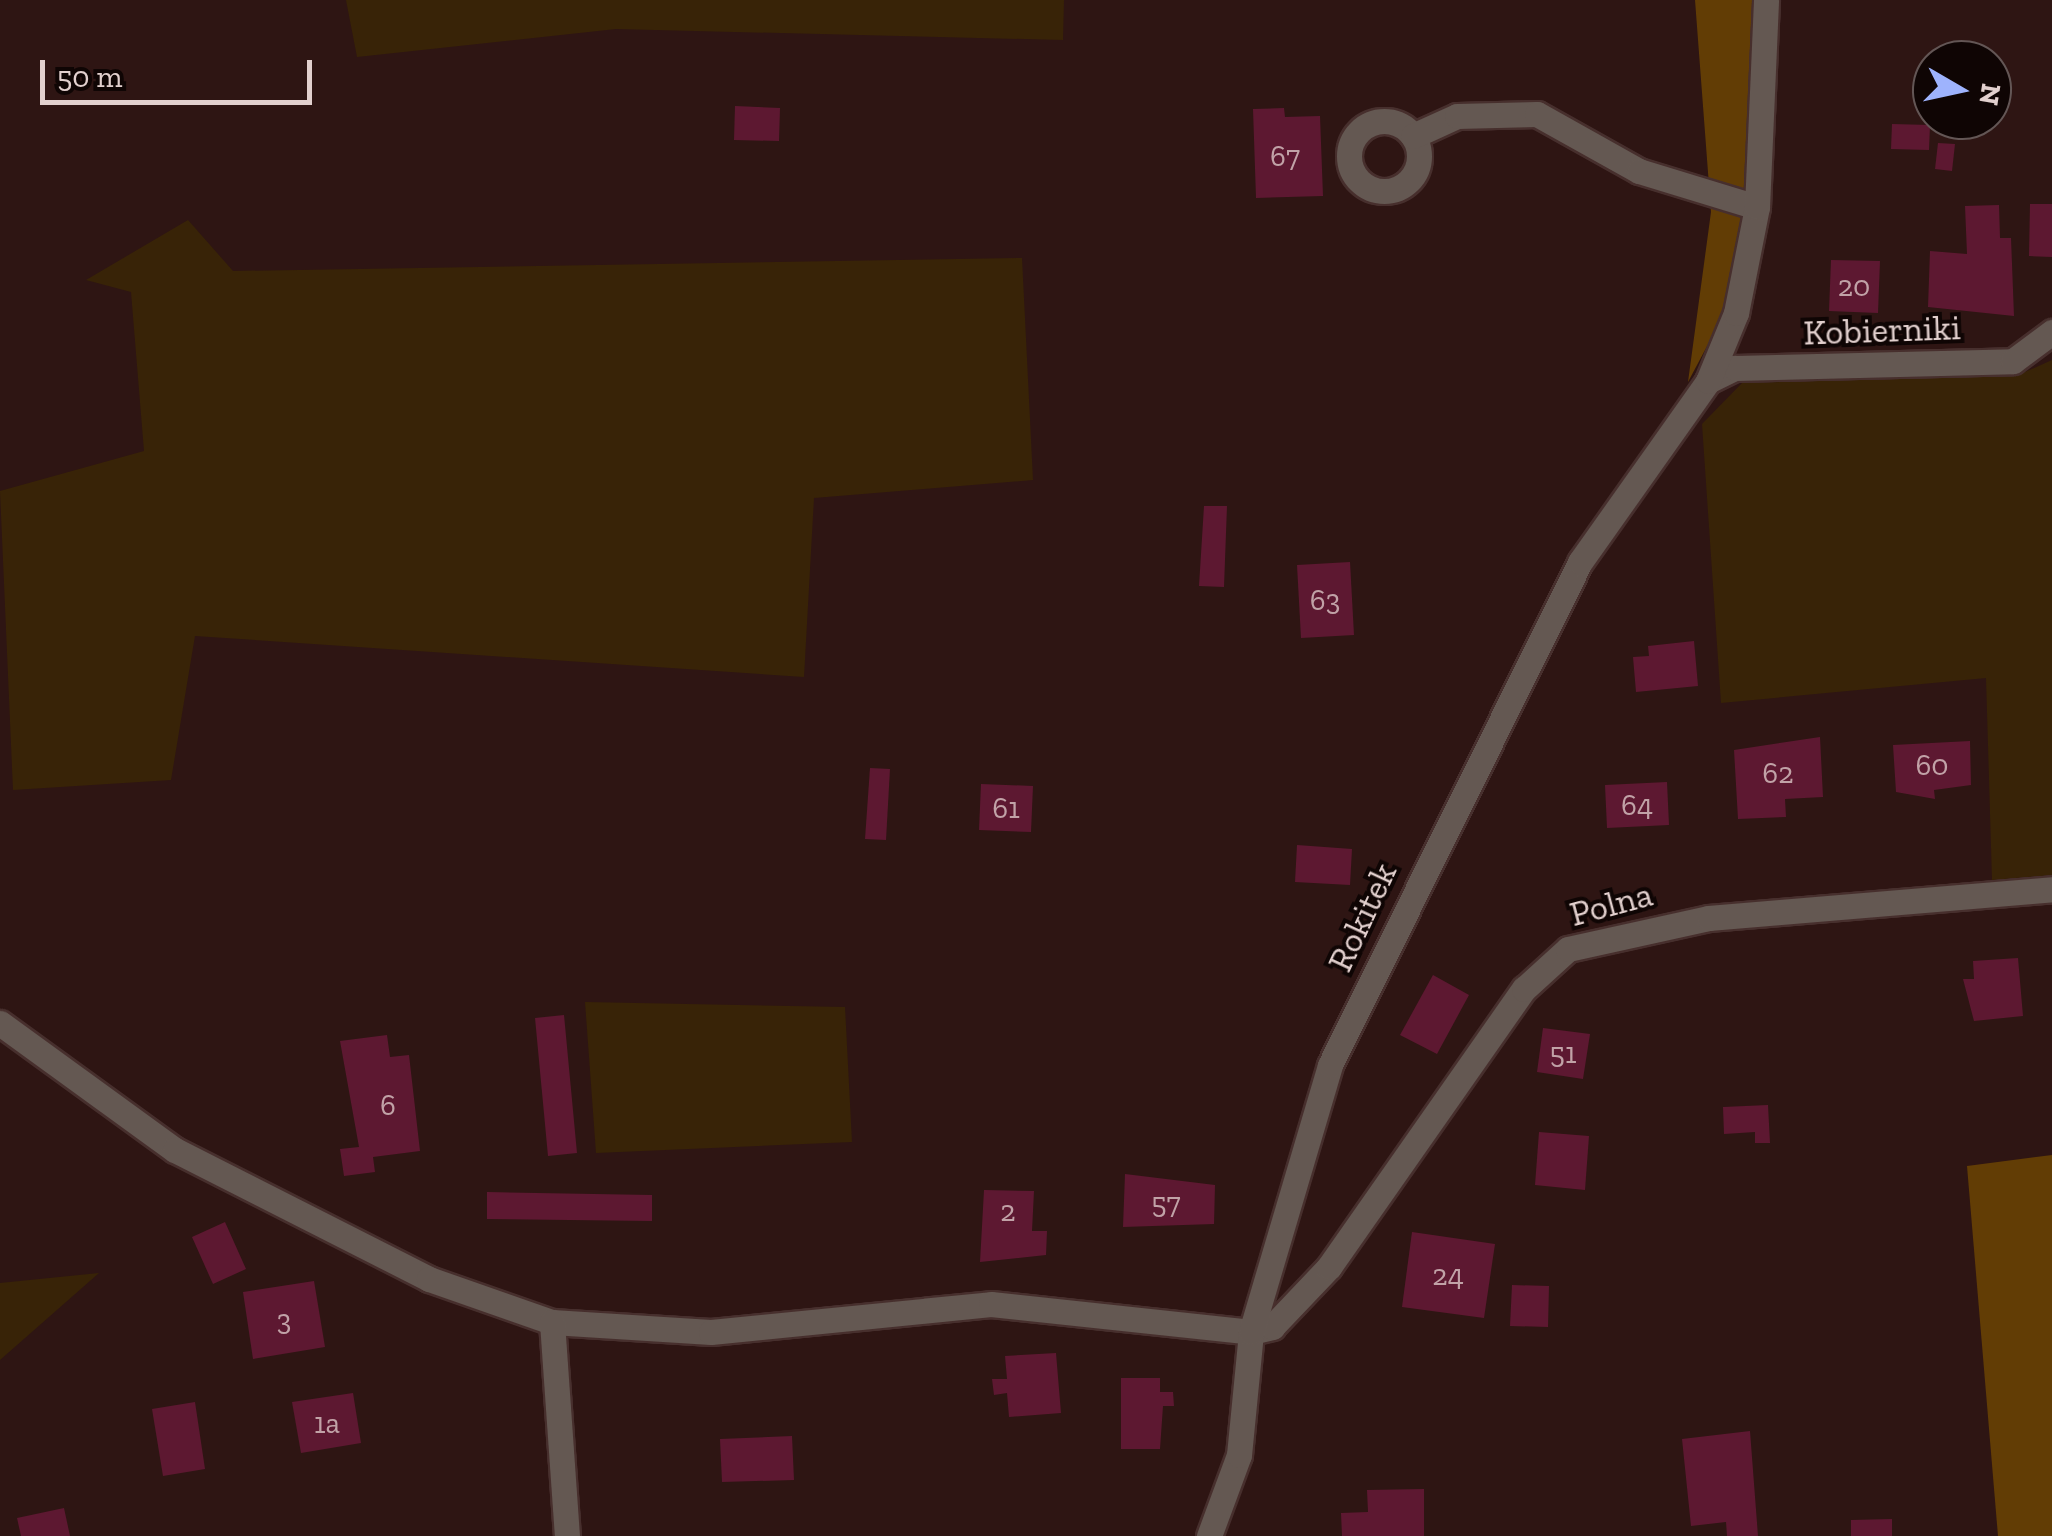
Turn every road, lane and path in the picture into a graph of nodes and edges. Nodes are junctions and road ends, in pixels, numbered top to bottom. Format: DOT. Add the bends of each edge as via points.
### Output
graph roads {
  1 [pos="1766,0"];
  2 [pos="1413,136"];
  3 [pos="1757,207"];
  4 [pos="2052,332"];
  5 [pos="1708,381"];
  6 [pos="2052,890"];
  7 [pos="0,1023"];
  8 [pos="552,1322"];
  9 [pos="1251,1332"];
  10 [pos="567,1536"];
  11 [pos="1208,1536"];
  1 -- 3 [label="street, Rokitek"];
  2 -- 3 [label="street" via="1458,116 1537,114 1639,170"];
  3 -- 5 [label="street, Rokitek" via="1736,314"];
  4 -- 5 [label="street, Kobierniki" via="2013,361 1735,368"];
  5 -- 9 [label="street, Rokitek" via="1580,562 1423,868 1305,1127"];
  6 -- 9 [label="street, Polna" via="1709,918 1568,949 1524,989 1329,1267 1282,1318"];
  7 -- 8 [label="street" via="175,1150 430,1279"];
  8 -- 9 [label="street" via="711,1332 991,1304"];
  8 -- 10 [label="street"];
  9 -- 11 [label="street, Rokitek" via="1239,1454"];
}
